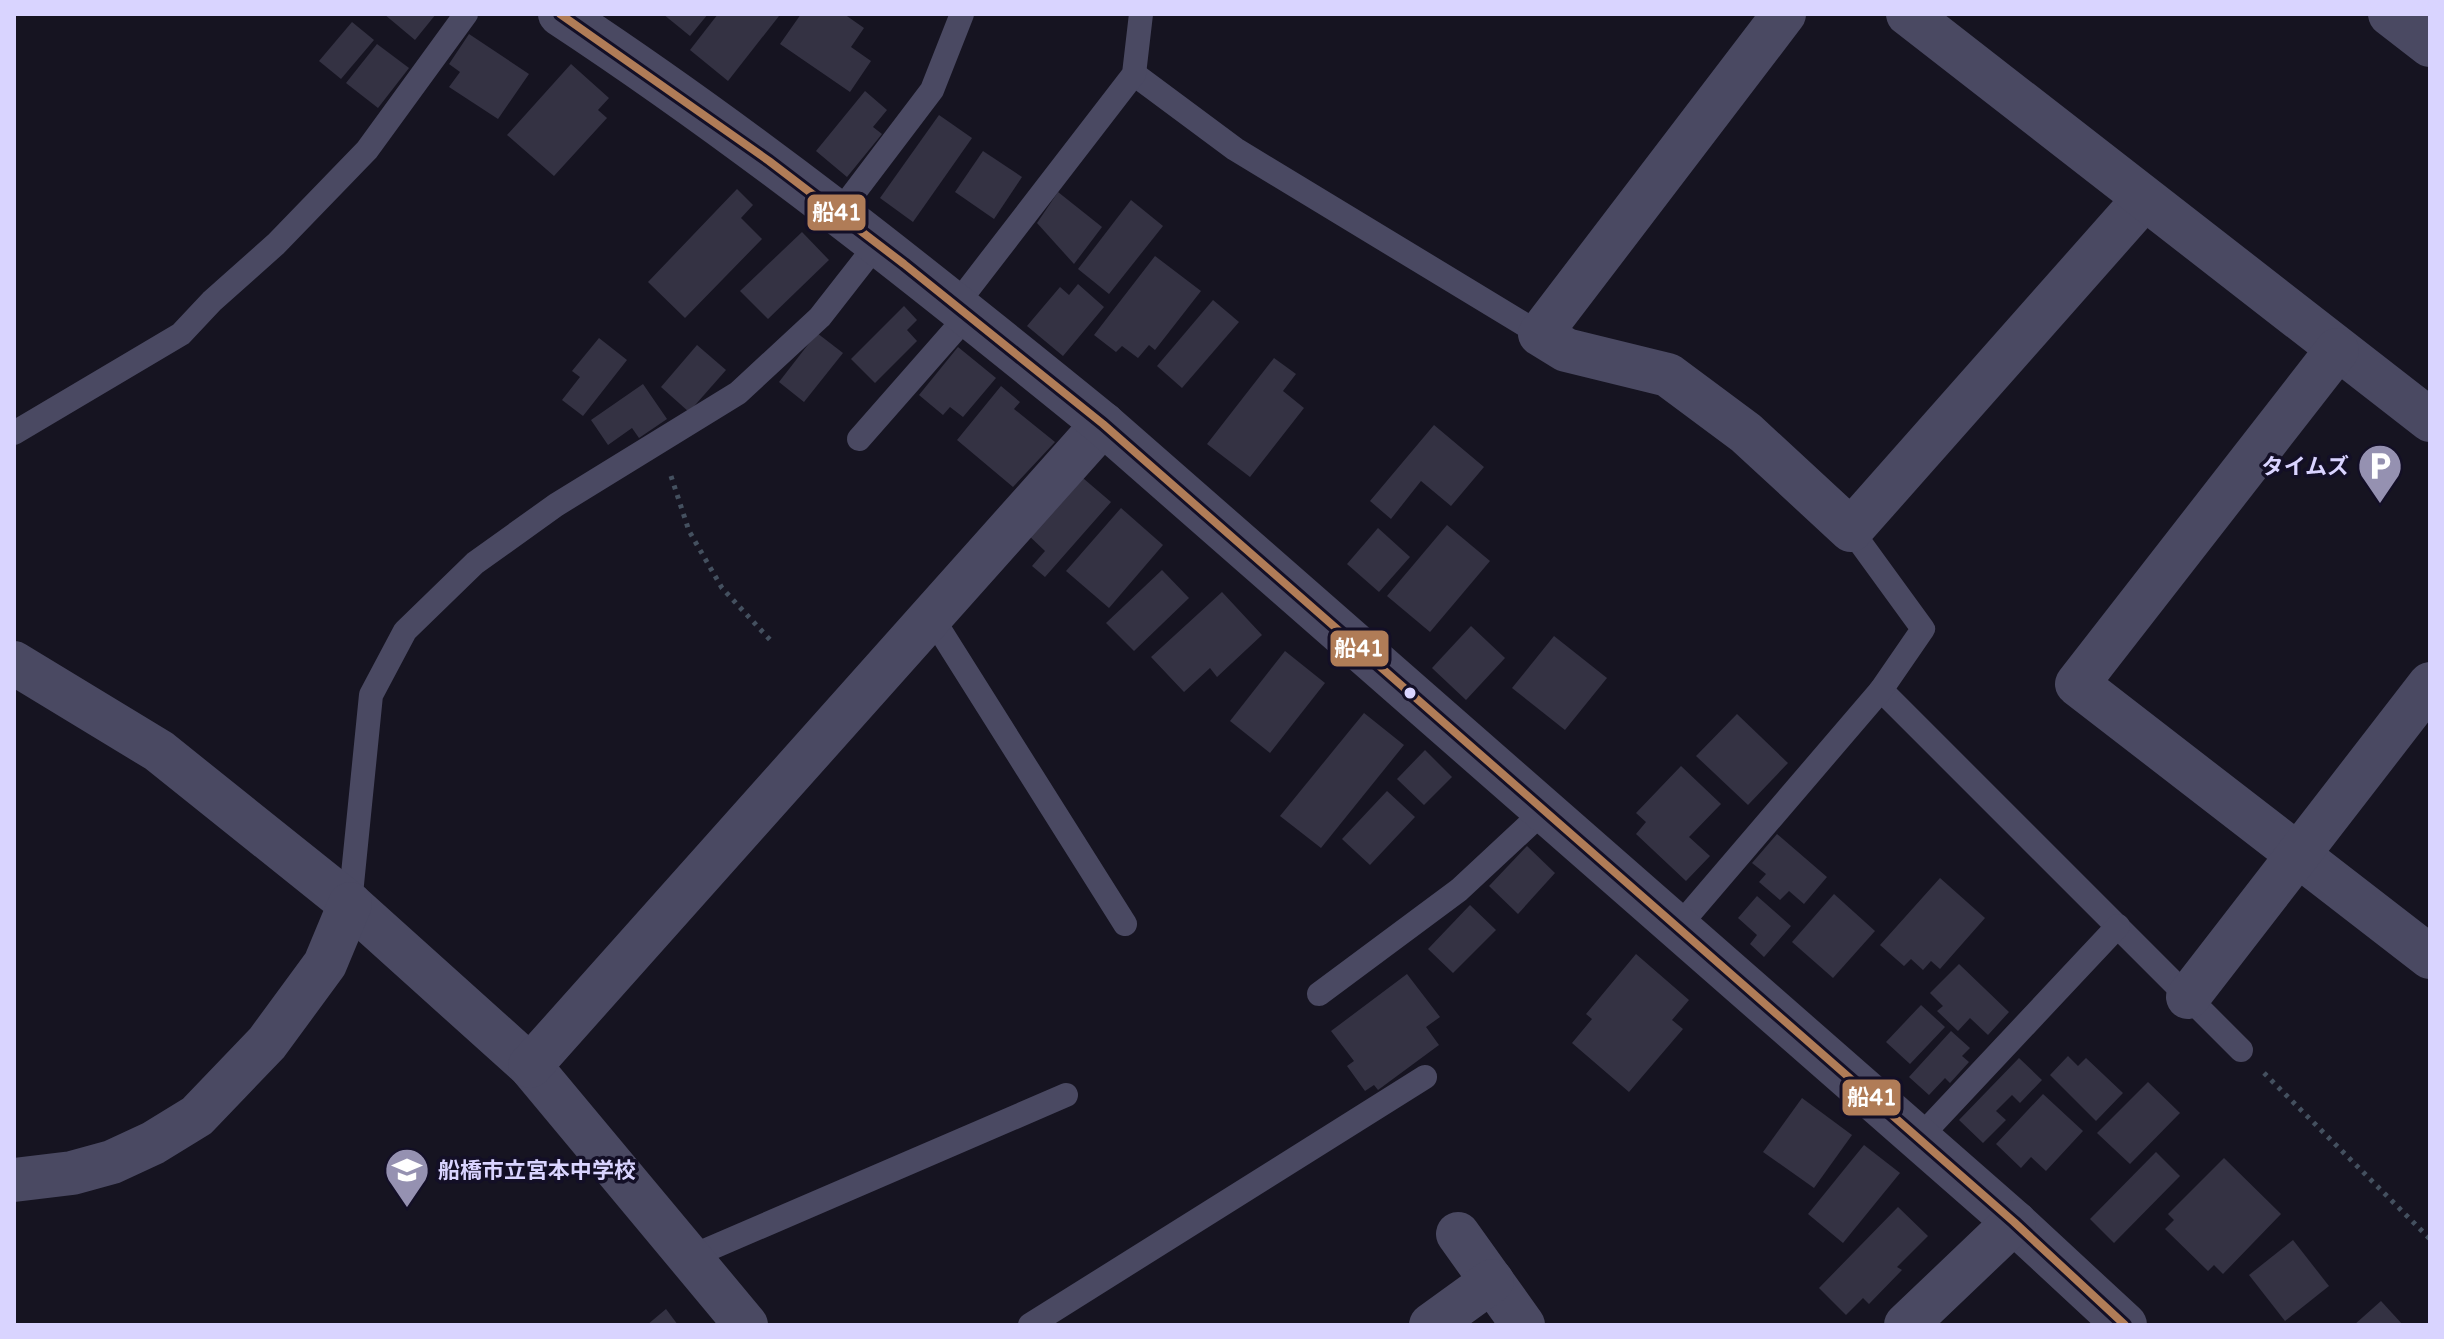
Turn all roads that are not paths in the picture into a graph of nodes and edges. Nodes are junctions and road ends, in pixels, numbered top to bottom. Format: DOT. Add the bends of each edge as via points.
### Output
graph roads {
  1 [pos="466,14"];
  2 [pos="560,14"];
  3 [pos="962,14"];
  4 [pos="1141,14"];
  5 [pos="1784,14"];
  6 [pos="1908,14"];
  7 [pos="2390,14"];
  8 [pos="2430,45"];
  9 [pos="1134,74"];
  10 [pos="2144,199"];
  11 [pos="838,214"];
  12 [pos="877,244"];
  13 [pos="962,310"];
  14 [pos="1540,334"];
  15 [pos="2337,350"];
  16 [pos="2430,420"];
  17 [pos="1103,424"];
  18 [pos="14,433"];
  19 [pos="859,439"];
  20 [pos="1851,530"];
  21 [pos="931,616"];
  22 [pos="14,663"];
  23 [pos="2430,684"];
  24 [pos="1881,690"];
  25 [pos="1546,809"];
  26 [pos="2297,854"];
  27 [pos="350,904"];
  28 [pos="1125,924"];
  29 [pos="2118,926"];
  30 [pos="1678,927"];
  31 [pos="2430,957"];
  32 [pos="1319,994"];
  33 [pos="2188,997"];
  34 [pos="2241,1050"];
  35 [pos="530,1066"];
  36 [pos="1425,1077"];
  37 [pos="1066,1095"];
  38 [pos="1919,1138"];
  39 [pos="14,1180"];
  40 [pos="2014,1222"];
  41 [pos="1458,1234"];
  42 [pos="688,1258"];
  43 [pos="1492,1281"];
  44 [pos="746,1325"];
  45 [pos="1030,1325"];
  46 [pos="1431,1325"];
  47 [pos="1523,1325"];
  48 [pos="1906,1325"];
  49 [pos="2125,1325"];
  1 -- 18 [label="lane" via="367,150 181,334"];
  2 -- 11 [label="street" via="642,68"];
  3 -- 11 [label="lane" via="932,90"];
  4 -- 9 [label="lane"];
  5 -- 14 [label="street"];
  6 -- 10 [label="street"];
  7 -- 8 [label="street"];
  9 -- 13 [label="lane"];
  9 -- 14 [label="lane" via="1235,149"];
  10 -- 15 [label="street"];
  10 -- 20 [label="street"];
  11 -- 12 [label="street"];
  12 -- 13 [label="street"];
  12 -- 27 [label="lane" via="820,317 738,393 556,505 475,563 405,631 371,695"];
  13 -- 17 [label="street"];
  13 -- 19 [label="lane"];
  14 -- 20 [label="street" via="1566,350 1668,375 1746,433"];
  15 -- 16 [label="street"];
  15 -- 26 [label="street" via="2077,684"];
  17 -- 21 [label="street"];
  17 -- 25 [label="street"];
  20 -- 24 [label="lane" via="1923,629"];
  21 -- 28 [label="lane"];
  21 -- 35 [label="street"];
  22 -- 27 [label="street" via="159,751"];
  23 -- 26 [label="street"];
  24 -- 29 [label="lane"];
  24 -- 30 [label="lane"];
  25 -- 30 [label="street"];
  25 -- 32 [label="lane" via="1459,890"];
  26 -- 31 [label="street"];
  26 -- 33 [label="street"];
  27 -- 35 [label="street"];
  27 -- 39 [label="street" via="325,964 267,1043 197,1116 112,1162"];
  29 -- 33 [label="lane"];
  29 -- 38 [label="lane"];
  30 -- 38 [label="street"];
  33 -- 34 [label="lane"];
  35 -- 42 [label="street"];
  36 -- 45 [label="lane"];
  37 -- 42 [label="lane"];
  38 -- 40 [label="street"];
  40 -- 48 [label="street"];
  40 -- 49 [label="street"];
  41 -- 43 [label="street"];
  42 -- 44 [label="street"];
  43 -- 46 [label="street"];
  43 -- 47 [label="street"];
}
